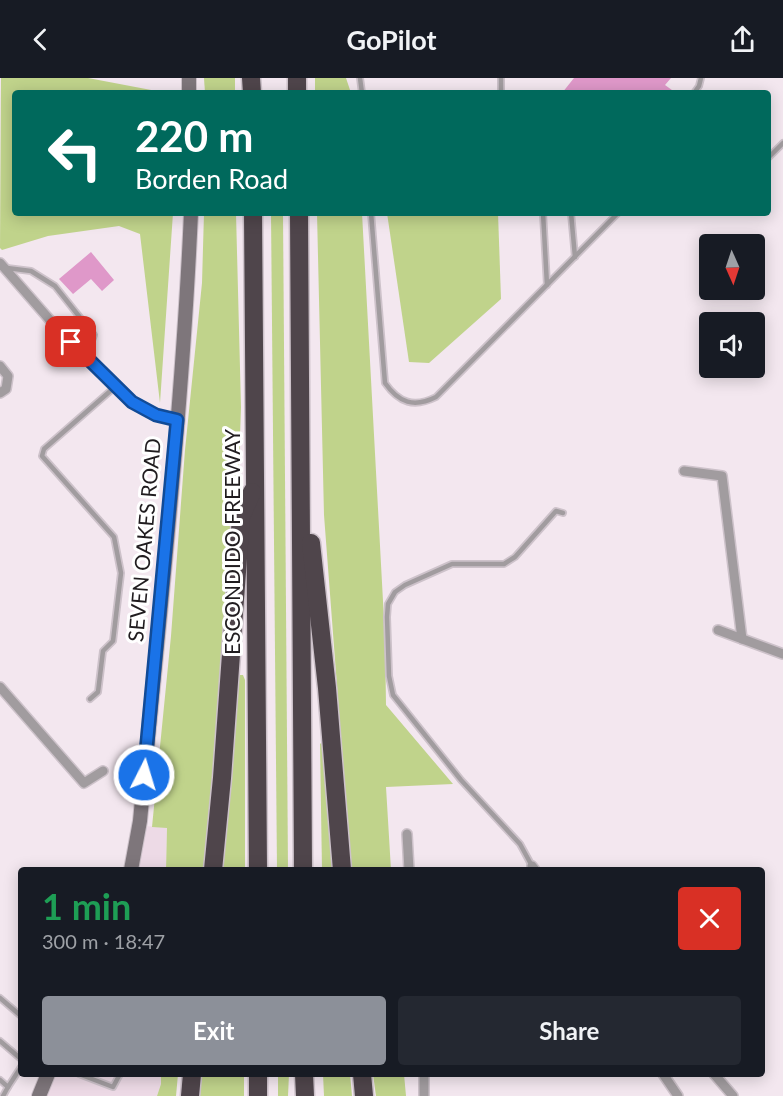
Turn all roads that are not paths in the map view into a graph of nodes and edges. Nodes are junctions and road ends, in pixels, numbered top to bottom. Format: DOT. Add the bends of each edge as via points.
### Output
graph roads {
  1 [pos="783,143"];
  2 [pos="771,155"];
  3 [pos="191,216"];
  4 [pos="253,216"];
  5 [pos="299,216"];
  6 [pos="371,216"];
  7 [pos="543,216"];
  8 [pos="571,216"];
  9 [pos="615,216"];
  10 [pos="575,257"];
  11 [pos="2,265"];
  12 [pos="547,285"];
  13 [pos="86,357"];
  14 [pos="0,366"];
  15 [pos="116,386"];
  16 [pos="3,391"];
  17 [pos="177,420"];
  18 [pos="301,464"];
  19 [pos="684,471"];
  20 [pos="255,484"];
  21 [pos="562,513"];
  22 [pos="718,630"];
  23 [pos="742,639"];
  24 [pos="783,654"];
  25 [pos="0,687"];
  26 [pos="90,699"];
  27 [pos="103,771"];
  28 [pos="407,834"];
  29 [pos="132,867"];
  30 [pos="213,867"];
  31 [pos="258,867"];
  32 [pos="303,867"];
  33 [pos="342,867"];
  34 [pos="409,867"];
  35 [pos="532,867"];
  36 [pos="0,998"];
  37 [pos="18,1013"];
  38 [pos="0,1041"];
  39 [pos="18,1056"];
  40 [pos="18,1072"];
  41 [pos="46,1077"];
  42 [pos="90,1077"];
  43 [pos="118,1077"];
  44 [pos="192,1077"];
  45 [pos="258,1077"];
  46 [pos="304,1077"];
  47 [pos="362,1077"];
  48 [pos="424,1077"];
  49 [pos="665,1077"];
  50 [pos="717,1077"];
  51 [pos="0,1080"];
  52 [pos="8,1087"];
  53 [pos="3,1096"];
  54 [pos="39,1096"];
  55 [pos="190,1096"];
  56 [pos="258,1096"];
  57 [pos="305,1096"];
  58 [pos="364,1096"];
  59 [pos="424,1096"];
  60 [pos="678,1096"];
  61 [pos="733,1096"];
  1 -- 2 [label="lane"];
  3 -- 17 [label="street, SEVEN OAKES ROAD"];
  4 -- 20 [label="highway, ESCONDIDO FREEWAY"];
  5 -- 18 [label="highway"];
  6 -- 12 [label="lane" via="385,382 399,399 427,402 436,397"];
  7 -- 12 [label="lane"];
  8 -- 10 [label="lane"];
  9 -- 10 [label="lane"];
  10 -- 12 [label="lane"];
  11 -- 13 [label="street"];
  11 -- 13 [label="lane" via="31,271 55,286 94,335"];
  13 -- 15 [label="street"];
  14 -- 16 [label="street" via="8,376"];
  15 -- 17 [label="street" via="132,402 156,415"];
  15 -- 26 [label="lane" via="44,449 42,456 114,537 116,546 121,573 113,641 103,651 98,692"];
  17 -- 29 [label="street, SEVEN OAKES ROAD" via="140,821"];
  18 -- 32 [label="highway"];
  18 -- 33 [label="highway" via="327,687"];
  19 -- 23 [label="street" via="722,476"];
  20 -- 30 [label="highway" via="241,517"];
  20 -- 31 [label="highway, ESCONDIDO FREEWAY"];
  21 -- 35 [label="lane" via="556,511 504,564 452,564 405,585 388,604 393,695 461,780 520,844"];
  22 -- 23 [label="street"];
  23 -- 24 [label="street"];
  25 -- 27 [label="street" via="84,783"];
  28 -- 34 [label="street"];
  36 -- 37 [label="lane"];
  38 -- 39 [label="lane"];
  40 -- 52 [label="lane"];
  41 -- 54 [label="street"];
  42 -- 43 [label="lane" via="113,1087"];
  44 -- 55 [label="highway"];
  45 -- 56 [label="highway"];
  46 -- 57 [label="highway"];
  47 -- 58 [label="highway"];
  48 -- 59 [label="street"];
  49 -- 60 [label="street"];
  50 -- 61 [label="street"];
  51 -- 52 [label="lane"];
  52 -- 53 [label="lane"];
}
